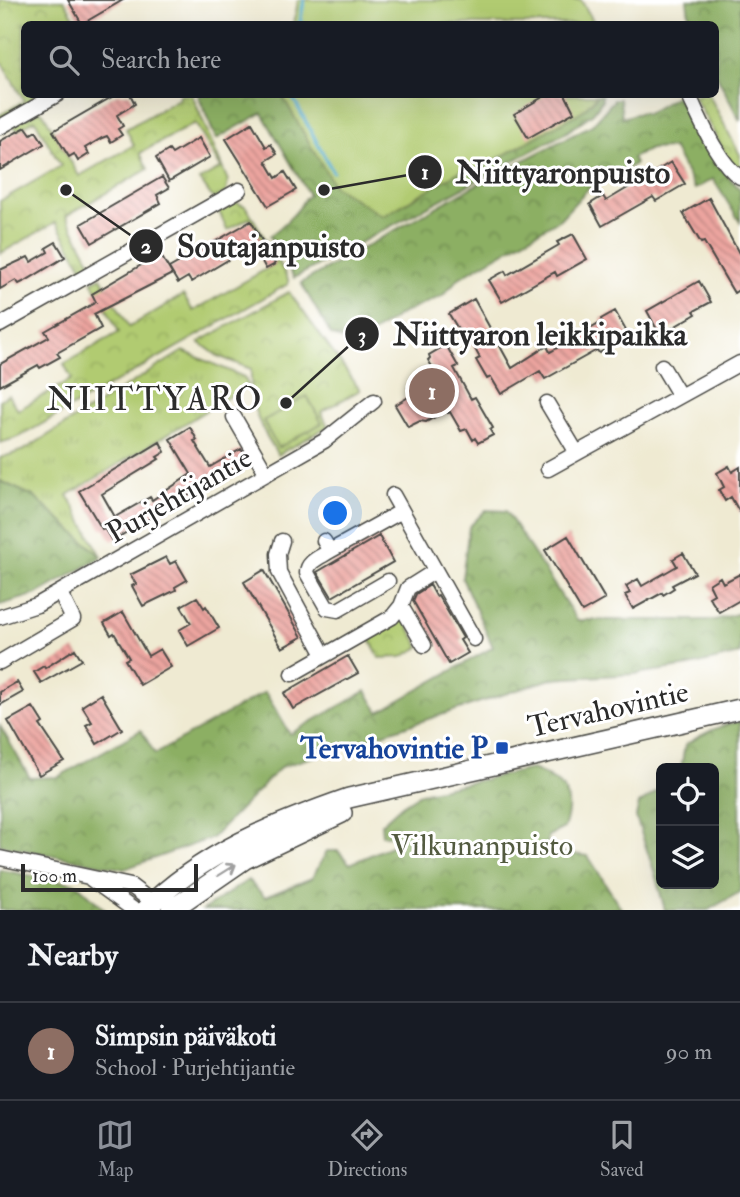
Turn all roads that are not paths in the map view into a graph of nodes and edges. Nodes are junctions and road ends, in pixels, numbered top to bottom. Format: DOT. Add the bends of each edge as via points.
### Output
graph roads {
  1 [pos="51,98"];
  2 [pos="690,98"];
  3 [pos="0,127"];
  4 [pos="740,177"];
  5 [pos="239,190"];
  6 [pos="0,325"];
  7 [pos="740,363"];
  8 [pos="662,366"];
  9 [pos="680,396"];
  10 [pos="374,401"];
  11 [pos="547,403"];
  12 [pos="233,416"];
  13 [pos="577,453"];
  14 [pos="548,469"];
  15 [pos="267,474"];
  16 [pos="393,495"];
  17 [pos="402,511"];
  18 [pos="282,541"];
  19 [pos="435,571"];
  20 [pos="388,581"];
  21 [pos="60,593"];
  22 [pos="401,606"];
  23 [pos="0,617"];
  24 [pos="474,639"];
  25 [pos="424,645"];
  26 [pos="324,655"];
  27 [pos="0,662"];
  28 [pos="292,674"];
  29 [pos="740,709"];
  30 [pos="408,786"];
  31 [pos="0,858"];
  32 [pos="146,908"];
  33 [pos="171,910"];
  1 -- 3 [label="street"];
  2 -- 4 [label="street" via="721,157"];
  5 -- 6 [label="street"];
  7 -- 9 [label="street"];
  8 -- 9 [label="street"];
  9 -- 13 [label="street"];
  10 -- 15 [label="street, Purjehtijantie" via="324,441"];
  11 -- 13 [label="street"];
  12 -- 15 [label="street"];
  13 -- 14 [label="street"];
  15 -- 21 [label="street, Purjehtijantie"];
  16 -- 17 [label="street"];
  17 -- 19 [label="street"];
  17 -- 20 [label="street" via="327,546 307,568 327,608 338,610"];
  18 -- 26 [label="street" via="279,572"];
  19 -- 22 [label="street" via="408,588"];
  19 -- 24 [label="street"];
  21 -- 23 [label="street, Purjehtijantie"];
  21 -- 27 [label="street" via="73,619"];
  22 -- 25 [label="street"];
  22 -- 26 [label="street" via="392,617"];
  26 -- 28 [label="street"];
  29 -- 30 [label="main road, Tervahovintie"];
  30 -- 32 [label="main road, Tervahovintie" via="349,798 237,842 180,878"];
  33 -- 30 [label="main road, Tervahovintie, one-way" via="245,859"];
  31 -- 32 [label="street" via="131,886"];
}
